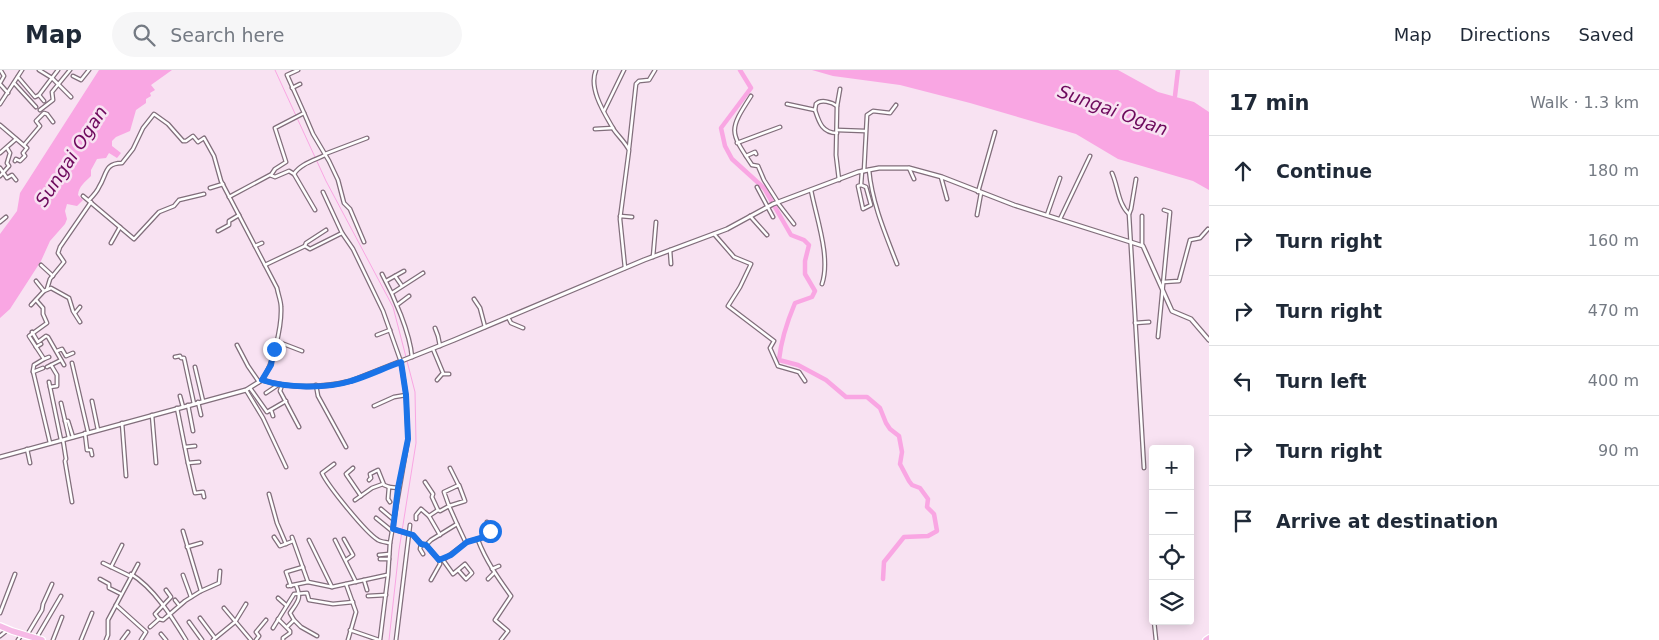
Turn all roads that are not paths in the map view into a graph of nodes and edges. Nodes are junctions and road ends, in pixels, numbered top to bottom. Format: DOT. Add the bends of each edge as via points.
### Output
graph roads {
  1 [pos="1,70"];
  2 [pos="22,70"];
  3 [pos="40,70"];
  4 [pos="58,70"];
  5 [pos="70,70"];
  6 [pos="89,70"];
  7 [pos="298,70"];
  8 [pos="596,70"];
  9 [pos="624,70"];
  10 [pos="655,70"];
  11 [pos="73,76"];
  12 [pos="18,77"];
  13 [pos="52,78"];
  14 [pos="14,83"];
  15 [pos="0,84"];
  16 [pos="58,84"];
  17 [pos="300,84"];
  18 [pos="292,88"];
  19 [pos="840,90"];
  20 [pos="8,93"];
  21 [pos="39,94"];
  22 [pos="751,96"];
  23 [pos="71,97"];
  24 [pos="44,101"];
  25 [pos="0,104"];
  26 [pos="787,104"];
  27 [pos="896,105"];
  28 [pos="837,106"];
  29 [pos="36,107"];
  30 [pos="40,110"];
  31 [pos="815,110"];
  32 [pos="604,111"];
  33 [pos="303,113"];
  34 [pos="53,122"];
  35 [pos="0,125"];
  36 [pos="780,127"];
  37 [pos="613,128"];
  38 [pos="595,129"];
  39 [pos="837,131"];
  40 [pos="866,131"];
  41 [pos="996,132"];
  42 [pos="367,138"];
  43 [pos="16,139"];
  44 [pos="737,144"];
  45 [pos="24,146"];
  46 [pos="7,148"];
  47 [pos="629,150"];
  48 [pos="0,153"];
  49 [pos="756,154"];
  50 [pos="324,155"];
  51 [pos="746,156"];
  52 [pos="1090,156"];
  53 [pos="15,161"];
  54 [pos="0,168"];
  55 [pos="908,168"];
  56 [pos="869,170"];
  57 [pos="863,171"];
  58 [pos="3,172"];
  59 [pos="1112,173"];
  60 [pos="294,174"];
  61 [pos="271,175"];
  62 [pos="0,176"];
  63 [pos="941,177"];
  64 [pos="1060,178"];
  65 [pos="914,179"];
  66 [pos="1136,179"];
  67 [pos="16,180"];
  68 [pos="839,180"];
  69 [pos="223,184"];
  70 [pos="861,186"];
  71 [pos="757,187"];
  72 [pos="210,188"];
  73 [pos="811,190"];
  74 [pos="322,192"];
  75 [pos="979,192"];
  76 [pos="204,194"];
  77 [pos="83,196"];
  78 [pos="229,197"];
  79 [pos="947,199"];
  80 [pos="90,201"];
  81 [pos="774,203"];
  82 [pos="766,207"];
  83 [pos="314,210"];
  84 [pos="1164,210"];
  85 [pos="1128,214"];
  86 [pos="976,215"];
  87 [pos="1047,215"];
  88 [pos="239,216"];
  89 [pos="620,216"];
  90 [pos="632,216"];
  91 [pos="750,216"];
  92 [pos="1142,216"];
  93 [pos="6,217"];
  94 [pos="773,217"];
  95 [pos="1060,219"];
  96 [pos="0,222"];
  97 [pos="656,222"];
  98 [pos="794,224"];
  99 [pos="120,227"];
  100 [pos="1208,229"];
  101 [pos="326,230"];
  102 [pos="218,231"];
  103 [pos="342,233"];
  104 [pos="714,234"];
  105 [pos="767,235"];
  106 [pos="1129,241"];
  107 [pos="364,242"];
  108 [pos="111,243"];
  109 [pos="262,243"];
  110 [pos="1141,245"];
  111 [pos="255,246"];
  112 [pos="305,246"];
  113 [pos="670,250"];
  114 [pos="653,257"];
  115 [pos="670,264"];
  116 [pos="897,264"];
  117 [pos="41,265"];
  118 [pos="265,265"];
  119 [pos="626,268"];
  120 [pos="404,270"];
  121 [pos="423,273"];
  122 [pos="382,274"];
  123 [pos="52,276"];
  124 [pos="395,276"];
  125 [pos="36,281"];
  126 [pos="386,281"];
  127 [pos="1163,282"];
  128 [pos="822,284"];
  129 [pos="402,287"];
  130 [pos="1163,289"];
  131 [pos="46,290"];
  132 [pos="404,291"];
  133 [pos="392,294"];
  134 [pos="409,296"];
  135 [pos="474,299"];
  136 [pos="36,300"];
  137 [pos="31,305"];
  138 [pos="397,305"];
  139 [pos="80,307"];
  140 [pos="75,312"];
  141 [pos="508,317"];
  142 [pos="80,322"];
  143 [pos="1149,322"];
  144 [pos="1136,323"];
  145 [pos="485,327"];
  146 [pos="435,328"];
  147 [pos="523,328"];
  148 [pos="390,330"];
  149 [pos="32,332"];
  150 [pos="377,336"];
  151 [pos="1158,337"];
  152 [pos="1209,340"];
  153 [pos="276,341"];
  154 [pos="41,344"];
  155 [pos="237,345"];
  156 [pos="440,346"];
  157 [pos="36,347"];
  158 [pos="433,349"];
  159 [pos="57,351"];
  160 [pos="302,351"];
  161 [pos="73,353"];
  162 [pos="49,357"];
  163 [pos="175,357"];
  164 [pos="412,358"];
  165 [pos="44,360"];
  166 [pos="61,360"];
  167 [pos="402,361"];
  168 [pos="72,363"];
  169 [pos="51,365"];
  170 [pos="64,365"];
  171 [pos="47,366"];
  172 [pos="195,366"];
  173 [pos="43,368"];
  174 [pos="33,372"];
  175 [pos="443,374"];
  176 [pos="449,374"];
  177 [pos="437,380"];
  178 [pos="261,381"];
  179 [pos="805,381"];
  180 [pos="49,382"];
  181 [pos="280,385"];
  182 [pos="316,385"];
  183 [pos="50,387"];
  184 [pos="248,389"];
  185 [pos="266,394"];
  186 [pos="406,395"];
  187 [pos="180,396"];
  188 [pos="92,400"];
  189 [pos="203,401"];
  190 [pos="286,401"];
  191 [pos="61,403"];
  192 [pos="196,403"];
  193 [pos="188,405"];
  194 [pos="374,406"];
  195 [pos="183,407"];
  196 [pos="177,408"];
  197 [pos="271,410"];
  198 [pos="152,415"];
  199 [pos="201,415"];
  200 [pos="273,416"];
  201 [pos="122,424"];
  202 [pos="299,426"];
  203 [pos="98,430"];
  204 [pos="193,431"];
  205 [pos="86,433"];
  206 [pos="71,437"];
  207 [pos="62,440"];
  208 [pos="50,443"];
  209 [pos="195,446"];
  210 [pos="185,447"];
  211 [pos="346,447"];
  212 [pos="27,449"];
  213 [pos="92,455"];
  214 [pos="0,457"];
  215 [pos="200,462"];
  216 [pos="30,463"];
  217 [pos="188,463"];
  218 [pos="156,464"];
  219 [pos="334,464"];
  220 [pos="286,467"];
  221 [pos="353,468"];
  222 [pos="450,468"];
  223 [pos="1144,468"];
  224 [pos="126,476"];
  225 [pos="368,480"];
  226 [pos="425,482"];
  227 [pos="383,484"];
  228 [pos="459,485"];
  229 [pos="389,487"];
  230 [pos="398,488"];
  231 [pos="269,494"];
  232 [pos="361,496"];
  233 [pos="204,497"];
  234 [pos="355,500"];
  235 [pos="72,502"];
  236 [pos="390,502"];
  237 [pos="449,506"];
  238 [pos="381,508"];
  239 [pos="429,509"];
  240 [pos="438,510"];
  241 [pos="430,515"];
  242 [pos="376,518"];
  243 [pos="416,519"];
  244 [pos="394,520"];
  245 [pos="486,522"];
  246 [pos="457,524"];
  247 [pos="410,526"];
  248 [pos="392,530"];
  249 [pos="182,531"];
  250 [pos="408,533"];
  251 [pos="440,535"];
  252 [pos="274,537"];
  253 [pos="292,537"];
  254 [pos="344,539"];
  255 [pos="309,540"];
  256 [pos="335,540"];
  257 [pos="478,540"];
  258 [pos="294,541"];
  259 [pos="201,543"];
  260 [pos="390,543"];
  261 [pos="466,543"];
  262 [pos="284,544"];
  263 [pos="421,544"];
  264 [pos="122,545"];
  265 [pos="426,545"];
  266 [pos="187,547"];
  267 [pos="285,551"];
  268 [pos="389,554"];
  269 [pos="423,554"];
  270 [pos="379,555"];
  271 [pos="380,559"];
  272 [pos="389,559"];
  273 [pos="346,560"];
  274 [pos="441,560"];
  275 [pos="104,563"];
  276 [pos="138,564"];
  277 [pos="499,566"];
  278 [pos="111,567"];
  279 [pos="303,567"];
  280 [pos="492,569"];
  281 [pos="458,570"];
  282 [pos="220,572"];
  283 [pos="494,573"];
  284 [pos="15,574"];
  285 [pos="130,575"];
  286 [pos="183,575"];
  287 [pos="388,575"];
  288 [pos="100,579"];
  289 [pos="488,579"];
  290 [pos="364,580"];
  291 [pos="431,580"];
  292 [pos="308,582"];
  293 [pos="356,582"];
  294 [pos="52,584"];
  295 [pos="296,584"];
  296 [pos="346,584"];
  297 [pos="332,587"];
  298 [pos="166,590"];
  299 [pos="367,590"];
  300 [pos="200,591"];
  301 [pos="121,594"];
  302 [pos="300,594"];
  303 [pos="386,595"];
  304 [pos="61,596"];
  305 [pos="368,596"];
  306 [pos="191,597"];
  307 [pos="278,598"];
  308 [pos="175,600"];
  309 [pos="353,602"];
  310 [pos="246,604"];
  311 [pos="116,605"];
  312 [pos="179,605"];
  313 [pos="286,605"];
  314 [pos="163,607"];
  315 [pos="224,608"];
  316 [pos="0,613"];
  317 [pos="169,613"];
  318 [pos="92,614"];
  319 [pos="62,617"];
  320 [pos="200,618"];
  321 [pos="159,619"];
  322 [pos="278,619"];
  323 [pos="266,620"];
  324 [pos="294,620"];
  325 [pos="189,622"];
  326 [pos="235,622"];
  327 [pos="1154,625"];
  328 [pos="150,627"];
  329 [pos="287,627"];
  330 [pos="273,628"];
  331 [pos="350,630"];
  332 [pos="1,631"];
  333 [pos="128,632"];
  334 [pos="161,634"];
  335 [pos="317,636"];
  336 [pos="19,638"];
  337 [pos="28,638"];
  338 [pos="39,639"];
  339 [pos="214,639"];
  340 [pos="53,640"];
  341 [pos="81,640"];
  342 [pos="106,640"];
  343 [pos="122,640"];
  344 [pos="141,640"];
  345 [pos="166,640"];
  346 [pos="186,640"];
  347 [pos="202,640"];
  348 [pos="251,640"];
  349 [pos="256,640"];
  350 [pos="283,640"];
  351 [pos="348,640"];
  352 [pos="380,640"];
  353 [pos="396,640"];
  354 [pos="501,640"];
  355 [pos="1156,640"];
  1 -- 15 [label="street" via="4,74"];
  2 -- 12 [label="street"];
  3 -- 13 [label="street"];
  4 -- 13 [label="street"];
  5 -- 16 [label="street"];
  6 -- 11 [label="street" via="81,80"];
  7 -- 18 [label="street" via="287,74"];
  8 -- 32 [label="street" via="595,89"];
  9 -- 32 [label="street"];
  10 -- 47 [label="street" via="650,80 636,84"];
  12 -- 14 [label="street"];
  12 -- 21 [label="street" via="35,97"];
  13 -- 16 [label="street"];
  13 -- 21 [label="street"];
  14 -- 20 [label="street"];
  14 -- 29 [label="street"];
  15 -- 20 [label="street"];
  16 -- 23 [label="street"];
  16 -- 30 [label="street" via="52,92 53,100"];
  17 -- 18 [label="street"];
  18 -- 33 [label="street"];
  19 -- 28 [label="street"];
  20 -- 25 [label="street"];
  21 -- 24 [label="street"];
  22 -- 44 [label="street" via="736,122"];
  26 -- 31 [label="street"];
  27 -- 40 [label="street" via="890,113 869,114"];
  28 -- 31 [label="street" via="819,101"];
  28 -- 39 [label="street"];
  31 -- 39 [label="street" via="825,130"];
  32 -- 37 [label="street"];
  33 -- 50 [label="street"];
  33 -- 61 [label="street" via="275,128 286,162"];
  34 -- 45 [label="street" via="44,113 36,120 40,126"];
  35 -- 43 [label="street"];
  36 -- 44 [label="street"];
  37 -- 38 [label="street"];
  37 -- 47 [label="street"];
  39 -- 40 [label="street"];
  39 -- 68 [label="street"];
  40 -- 57 [label="street"];
  41 -- 75 [label="street"];
  42 -- 50 [label="street"];
  43 -- 45 [label="street"];
  43 -- 46 [label="street"];
  44 -- 51 [label="street"];
  45 -- 53 [label="street" via="25,156 20,162"];
  46 -- 48 [label="street"];
  46 -- 58 [label="street" via="9,166"];
  47 -- 89 [label="street"];
  49 -- 51 [label="street"];
  50 -- 60 [label="street"];
  50 -- 107 [label="street"];
  51 -- 81 [label="street" via="752,166 758,166"];
  52 -- 95 [label="street"];
  54 -- 58 [label="street"];
  55 -- 56 [label="street"];
  55 -- 63 [label="street"];
  55 -- 65 [label="street"];
  56 -- 57 [label="street"];
  56 -- 116 [label="street" via="870,189"];
  57 -- 68 [label="street"];
  57 -- 70 [label="street"];
  58 -- 62 [label="street"];
  58 -- 67 [label="street" via="7,178 12,175"];
  59 -- 85 [label="street"];
  60 -- 61 [label="street" via="288,171 275,177"];
  60 -- 83 [label="street"];
  61 -- 78 [label="street"];
  63 -- 75 [label="street"];
  63 -- 79 [label="street"];
  64 -- 87 [label="street"];
  66 -- 85 [label="street"];
  68 -- 73 [label="street"];
  69 -- 72 [label="street"];
  69 -- 78 [label="street"];
  69 -- 80 [label="street" via="204,138 198,142 193,136 183,141 156,113 123,162 111,164"];
  70 -- 70 [label="street" via="858,187 863,209 870,205 866,187"];
  71 -- 82 [label="street"];
  73 -- 81 [label="street"];
  73 -- 128 [label="street" via="823,241"];
  74 -- 103 [label="street"];
  75 -- 86 [label="street"];
  75 -- 87 [label="street"];
  76 -- 99 [label="street" via="178,201 159,212 134,239"];
  77 -- 80 [label="street"];
  78 -- 88 [label="street"];
  80 -- 99 [label="street"];
  80 -- 123 [label="street" via="58,251 64,262"];
  81 -- 82 [label="street"];
  81 -- 98 [label="street"];
  82 -- 91 [label="street"];
  82 -- 94 [label="street"];
  84 -- 127 [label="street" via="1170,212"];
  85 -- 106 [label="street"];
  87 -- 95 [label="street"];
  88 -- 102 [label="street"];
  88 -- 111 [label="street"];
  89 -- 90 [label="street"];
  89 -- 119 [label="street"];
  91 -- 104 [label="street"];
  91 -- 105 [label="street"];
  92 -- 110 [label="street"];
  93 -- 96 [label="street"];
  95 -- 106 [label="street"];
  97 -- 114 [label="street"];
  99 -- 108 [label="street"];
  100 -- 127 [label="street" via="1199,238 1190,240 1180,281"];
  101 -- 112 [label="street"];
  103 -- 112 [label="street" via="310,249"];
  103 -- 148 [label="street"];
  104 -- 113 [label="street"];
  104 -- 179 [label="street" via="734,257 751,265 728,306 774,341 771,350 778,366 800,372"];
  106 -- 110 [label="street"];
  106 -- 144 [label="street"];
  109 -- 111 [label="street"];
  110 -- 130 [label="street"];
  111 -- 118 [label="street"];
  112 -- 118 [label="street"];
  113 -- 114 [label="street"];
  113 -- 115 [label="street"];
  114 -- 119 [label="street"];
  117 -- 123 [label="street"];
  118 -- 153 [label="street" via="280,300"];
  119 -- 141 [label="street"];
  120 -- 124 [label="street"];
  121 -- 129 [label="street"];
  122 -- 126 [label="street"];
  123 -- 131 [label="street"];
  124 -- 126 [label="street"];
  124 -- 129 [label="street"];
  125 -- 131 [label="street"];
  126 -- 133 [label="street"];
  127 -- 130 [label="street"];
  129 -- 132 [label="street"];
  129 -- 133 [label="street"];
  130 -- 151 [label="street"];
  130 -- 152 [label="street" via="1172,311 1191,319"];
  131 -- 136 [label="street"];
  131 -- 140 [label="street" via="50,288 67,296"];
  133 -- 138 [label="street"];
  134 -- 138 [label="street"];
  135 -- 145 [label="street"];
  136 -- 137 [label="street"];
  136 -- 149 [label="street" via="43,308 47,323"];
  138 -- 164 [label="street"];
  139 -- 140 [label="street"];
  140 -- 142 [label="street"];
  141 -- 145 [label="street"];
  141 -- 147 [label="street" via="511,323"];
  143 -- 144 [label="street"];
  144 -- 223 [label="street"];
  145 -- 156 [label="street"];
  146 -- 156 [label="street"];
  148 -- 150 [label="street"];
  148 -- 167 [label="street"];
  149 -- 157 [label="street" via="29,336"];
  149 -- 159 [label="street" via="38,342 48,337"];
  153 -- 160 [label="street"];
  153 -- 178 [label="street" via="271,365"];
  154 -- 157 [label="street"];
  155 -- 178 [label="street"];
  156 -- 158 [label="street"];
  157 -- 165 [label="street"];
  158 -- 164 [label="street"];
  158 -- 175 [label="street"];
  159 -- 161 [label="street" via="62,349 66,356"];
  159 -- 166 [label="street"];
  162 -- 165 [label="street"];
  163 -- 192 [label="street" via="184,358"];
  164 -- 167 [label="street"];
  165 -- 174 [label="street" via="34,365"];
  166 -- 169 [label="street"];
  166 -- 170 [label="street"];
  167 -- 182 [label="street" via="351,381"];
  167 -- 186 [label="street"];
  168 -- 205 [label="street"];
  169 -- 171 [label="street"];
  169 -- 183 [label="street" via="57,386"];
  172 -- 189 [label="street"];
  173 -- 174 [label="street"];
  174 -- 208 [label="street"];
  175 -- 176 [label="street"];
  175 -- 177 [label="street"];
  178 -- 181 [label="street"];
  178 -- 184 [label="street"];
  180 -- 183 [label="street"];
  181 -- 182 [label="street"];
  181 -- 185 [label="street"];
  181 -- 190 [label="street"];
  182 -- 211 [label="street" via="318,396"];
  183 -- 207 [label="street"];
  184 -- 189 [label="street"];
  184 -- 197 [label="street" via="267,412"];
  184 -- 220 [label="street"];
  186 -- 194 [label="street"];
  186 -- 230 [label="street" via="408,439"];
  187 -- 195 [label="street"];
  188 -- 203 [label="street"];
  189 -- 192 [label="street"];
  190 -- 197 [label="street"];
  190 -- 202 [label="street"];
  191 -- 206 [label="street"];
  192 -- 193 [label="street"];
  192 -- 199 [label="street"];
  193 -- 195 [label="street"];
  193 -- 204 [label="street"];
  195 -- 196 [label="street"];
  196 -- 198 [label="street"];
  196 -- 210 [label="street"];
  197 -- 200 [label="street"];
  198 -- 201 [label="street"];
  198 -- 218 [label="street"];
  201 -- 203 [label="street"];
  201 -- 224 [label="street"];
  203 -- 205 [label="street"];
  205 -- 206 [label="street"];
  205 -- 213 [label="street" via="87,450 91,450"];
  206 -- 207 [label="street"];
  207 -- 208 [label="street"];
  207 -- 235 [label="street"];
  208 -- 212 [label="street"];
  209 -- 210 [label="street"];
  210 -- 217 [label="street"];
  212 -- 214 [label="street"];
  212 -- 216 [label="street"];
  215 -- 217 [label="street"];
  217 -- 233 [label="street" via="195,493 202,492"];
  219 -- 260 [label="street" via="322,473 329,485 377,540"];
  221 -- 232 [label="street" via="346,474"];
  222 -- 228 [label="street"];
  225 -- 227 [label="street" via="370,474 378,470"];
  226 -- 240 [label="street"];
  227 -- 229 [label="street"];
  227 -- 232 [label="street"];
  228 -- 237 [label="street" via="444,492"];
  228 -- 237 [label="street" via="465,501"];
  229 -- 230 [label="street"];
  229 -- 236 [label="street"];
  230 -- 244 [label="street"];
  231 -- 262 [label="street"];
  232 -- 234 [label="street"];
  237 -- 240 [label="street"];
  237 -- 246 [label="street"];
  238 -- 244 [label="street"];
  239 -- 241 [label="street"];
  240 -- 241 [label="street"];
  241 -- 243 [label="street" via="421,508"];
  241 -- 251 [label="street"];
  242 -- 248 [label="street"];
  244 -- 248 [label="street"];
  245 -- 257 [label="street" via="491,535"];
  246 -- 251 [label="street"];
  246 -- 261 [label="street"];
  247 -- 250 [label="street"];
  248 -- 250 [label="street"];
  248 -- 260 [label="street"];
  249 -- 266 [label="street"];
  250 -- 263 [label="street"];
  250 -- 353 [label="street"];
  251 -- 265 [label="street"];
  252 -- 262 [label="street" via="279,545"];
  253 -- 258 [label="street"];
  254 -- 273 [label="street" via="353,555"];
  255 -- 297 [label="street"];
  256 -- 273 [label="street"];
  257 -- 261 [label="street"];
  257 -- 280 [label="street"];
  258 -- 262 [label="street"];
  258 -- 279 [label="street"];
  259 -- 266 [label="street"];
  260 -- 268 [label="street"];
  261 -- 274 [label="street"];
  262 -- 267 [label="street"];
  263 -- 265 [label="street"];
  263 -- 269 [label="street"];
  264 -- 278 [label="street"];
  265 -- 274 [label="street"];
  266 -- 300 [label="street"];
  268 -- 270 [label="street"];
  268 -- 272 [label="street"];
  271 -- 272 [label="street"];
  272 -- 287 [label="street"];
  273 -- 293 [label="street"];
  274 -- 281 [label="street" via="454,574"];
  274 -- 291 [label="street"];
  275 -- 278 [label="street"];
  276 -- 285 [label="street"];
  277 -- 280 [label="street"];
  278 -- 285 [label="street"];
  279 -- 292 [label="street"];
  279 -- 295 [label="street" via="286,572 290,586"];
  280 -- 283 [label="street"];
  281 -- 281 [label="street" via="466,564 472,573 466,579"];
  282 -- 300 [label="street" via="219,584"];
  283 -- 289 [label="street"];
  283 -- 354 [label="street" via="511,596 495,620 508,631"];
  284 -- 316 [label="street"];
  285 -- 301 [label="street"];
  285 -- 314 [label="street" via="147,585"];
  286 -- 306 [label="street"];
  287 -- 290 [label="street"];
  287 -- 303 [label="street"];
  288 -- 301 [label="street"];
  290 -- 293 [label="street"];
  290 -- 299 [label="street"];
  292 -- 295 [label="street"];
  292 -- 297 [label="street"];
  293 -- 296 [label="street"];
  294 -- 337 [label="street"];
  295 -- 302 [label="street"];
  296 -- 297 [label="street"];
  296 -- 309 [label="street"];
  298 -- 314 [label="street" via="171,597"];
  300 -- 306 [label="street"];
  301 -- 311 [label="street"];
  302 -- 309 [label="street" via="308,594 309,600"];
  302 -- 313 [label="street" via="293,594"];
  302 -- 324 [label="street" via="290,613"];
  303 -- 305 [label="street"];
  303 -- 352 [label="street"];
  304 -- 338 [label="street"];
  306 -- 312 [label="street"];
  307 -- 313 [label="street"];
  308 -- 312 [label="street"];
  309 -- 331 [label="street" via="356,612"];
  310 -- 326 [label="street"];
  311 -- 342 [label="street" via="108,620"];
  311 -- 344 [label="street" via="146,632"];
  312 -- 317 [label="street"];
  313 -- 322 [label="street"];
  314 -- 317 [label="street"];
  314 -- 321 [label="street" via="155,614"];
  315 -- 326 [label="street"];
  317 -- 321 [label="street" via="163,620"];
  317 -- 346 [label="street"];
  318 -- 341 [label="street"];
  319 -- 340 [label="street"];
  320 -- 339 [label="street"];
  321 -- 328 [label="street"];
  322 -- 329 [label="street"];
  322 -- 330 [label="street"];
  323 -- 349 [label="street" via="256,632 259,636"];
  324 -- 329 [label="street"];
  324 -- 335 [label="street"];
  325 -- 347 [label="street"];
  326 -- 339 [label="street"];
  326 -- 348 [label="street"];
  327 -- 355 [label="street"];
  329 -- 350 [label="street" via="290,633"];
  331 -- 351 [label="street"];
  331 -- 352 [label="street"];
  332 -- 336 [label="highway"];
  332 -- 337 [label="highway"];
  333 -- 343 [label="street"];
  334 -- 345 [label="street"];
  336 -- 337 [label="highway"];
  337 -- 338 [label="highway"];
}
